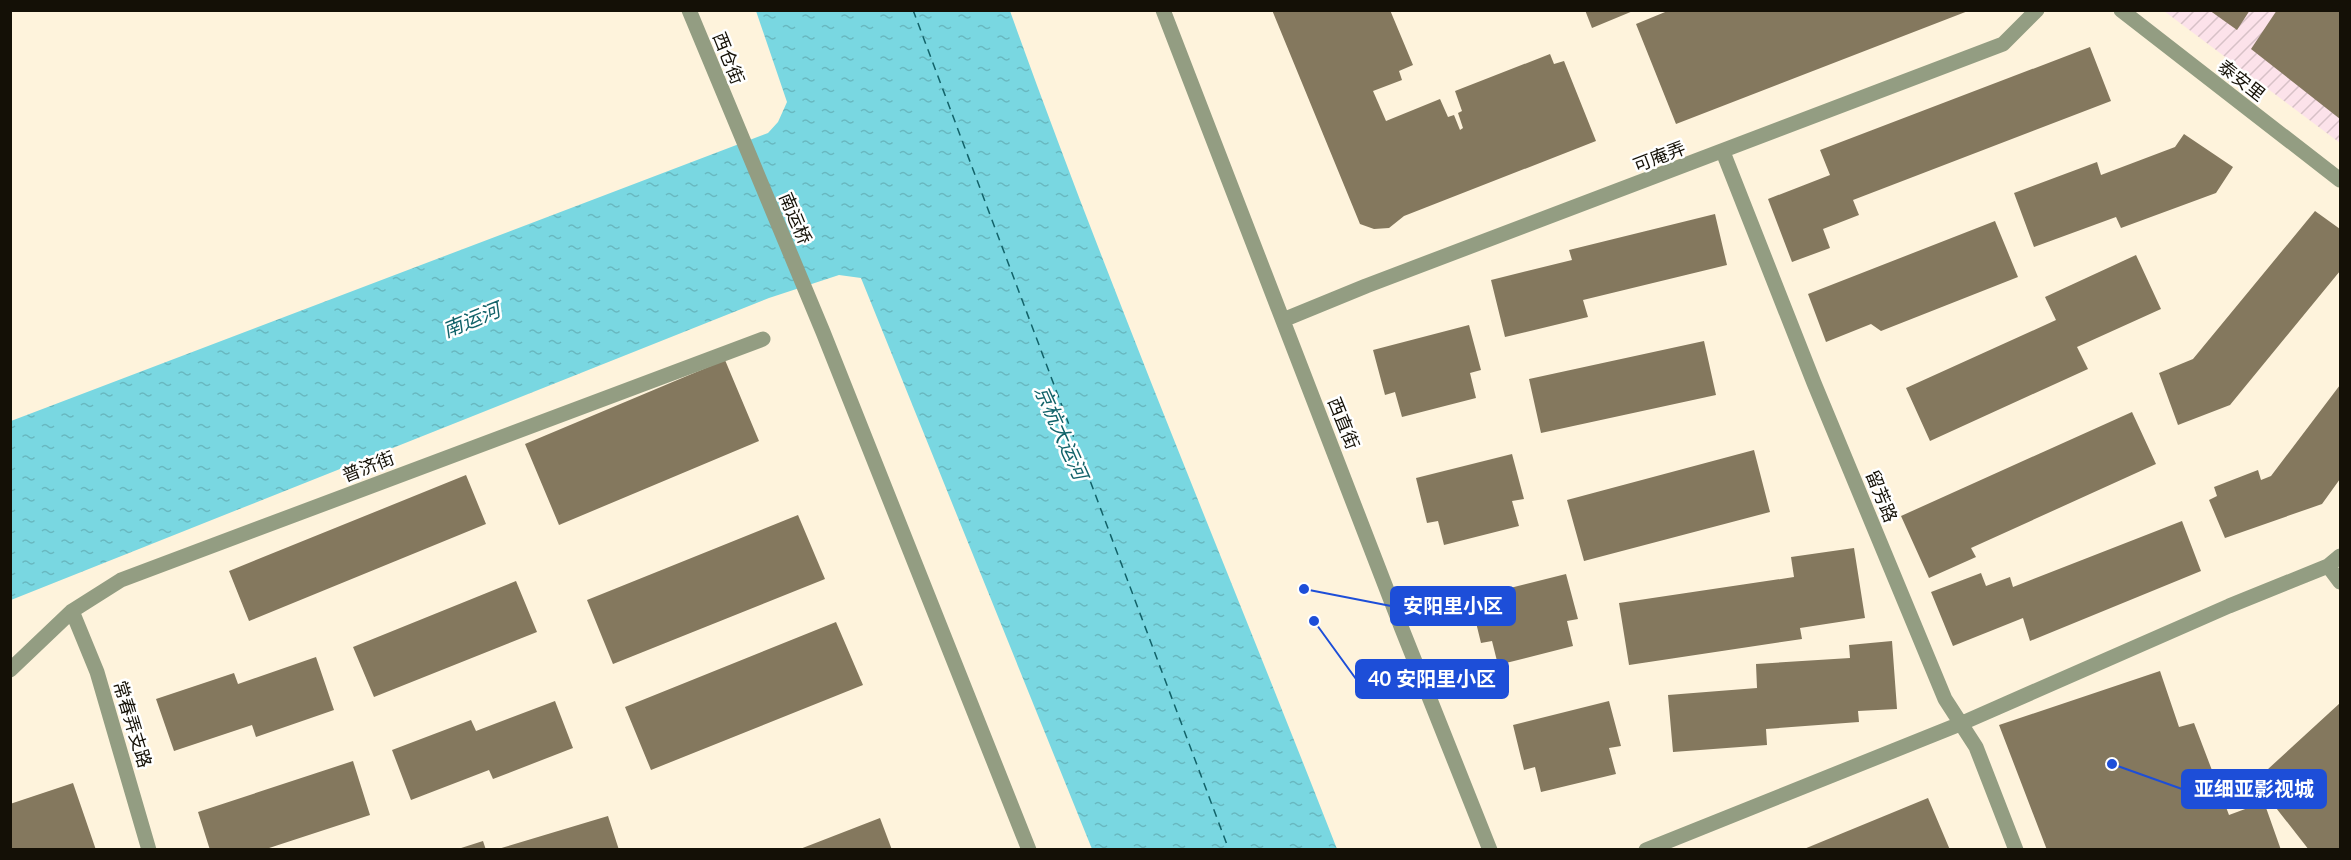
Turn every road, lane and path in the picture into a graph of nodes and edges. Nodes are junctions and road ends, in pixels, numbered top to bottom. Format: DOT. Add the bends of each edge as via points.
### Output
graph roads {
  1 [pos="689,10"];
  2 [pos="1163,10"];
  3 [pos="2037,10"];
  4 [pos="2121,10"];
  5 [pos="733,121"];
  6 [pos="1723,153"];
  7 [pos="2340,180"];
  8 [pos="1283,320"];
  9 [pos="763,339"];
  10 [pos="2340,556"];
  11 [pos="2328,566"];
  12 [pos="2340,582"];
  13 [pos="72,611"];
  14 [pos="10,670"];
  15 [pos="1960,724"];
  16 [pos="149,849"];
  17 [pos="1029,849"];
  18 [pos="1490,849"];
  19 [pos="1646,849"];
  20 [pos="2016,849"];
  1 -- 5 [label="street, 西仓街"];
  2 -- 8 [label="street, 西直街"];
  3 -- 6 [label="street, 可庵弄" via="2003,44"];
  4 -- 7 [label="street, 泰安里"];
  5 -- 17 [label="street, 南运桥" via="823,332"];
  6 -- 8 [label="street, 可庵弄"];
  6 -- 15 [label="street, 留芳路" via="1940,688"];
  8 -- 18 [label="street, 西直街"];
  9 -- 13 [label="street, 普济街" via="122,580"];
  10 -- 11 [label="street"];
  11 -- 12 [label="street"];
  11 -- 15 [label="street"];
  13 -- 14 [label="street, 普济街"];
  13 -- 16 [label="street, 常春弄支路" via="97,672"];
  15 -- 19 [label="street"];
  15 -- 20 [label="street, 留芳路" via="1976,747"];
}
